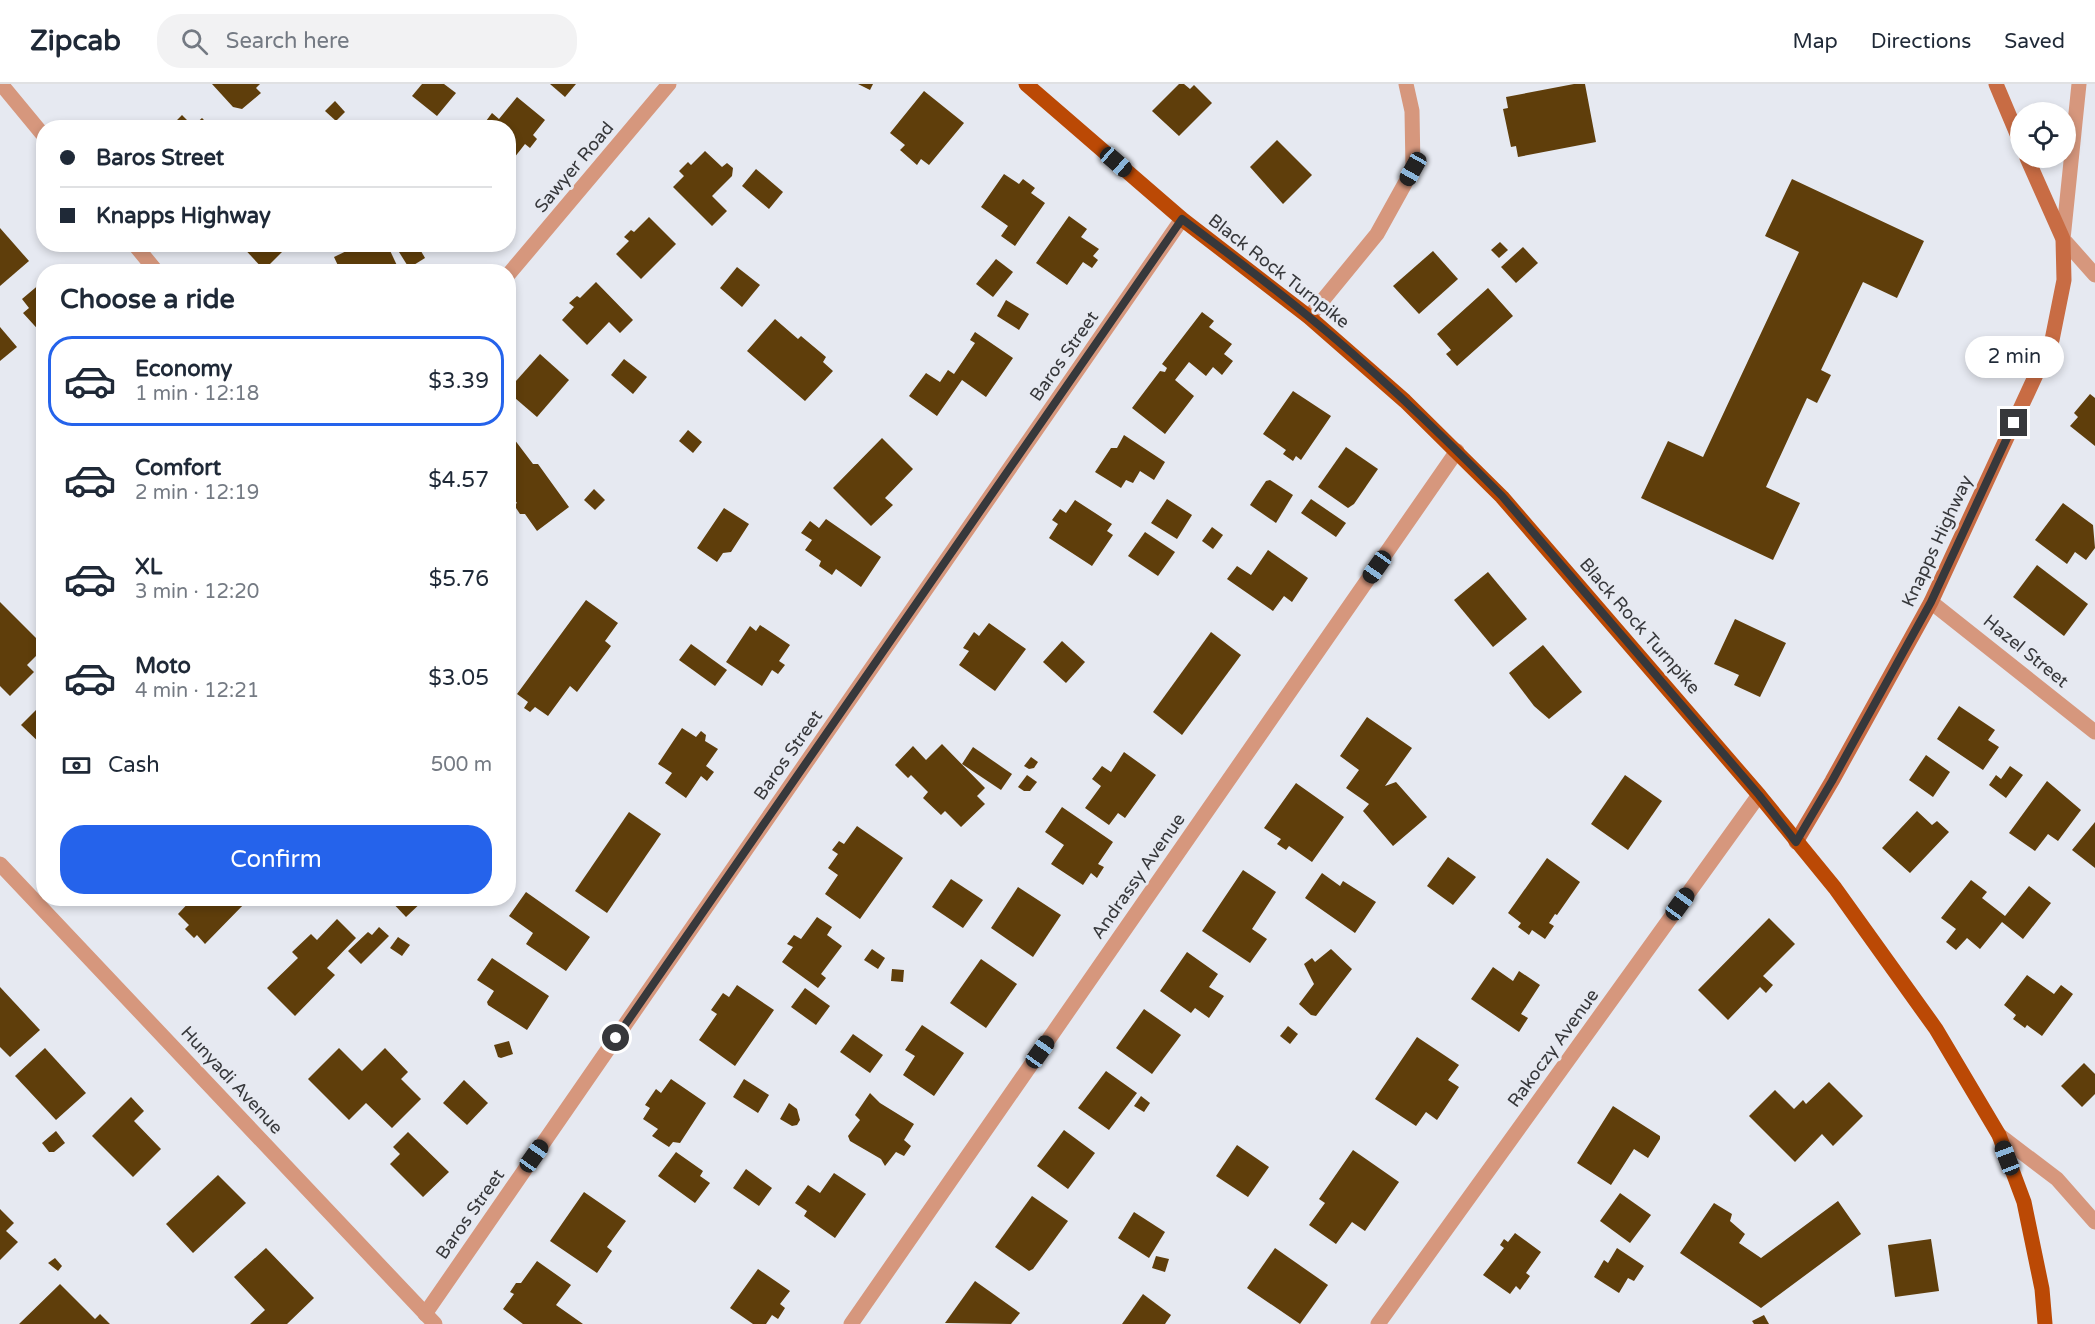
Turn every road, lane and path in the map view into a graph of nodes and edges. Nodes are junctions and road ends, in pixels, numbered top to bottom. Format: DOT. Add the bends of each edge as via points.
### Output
graph roads {
  1 [pos="0,84"];
  2 [pos="669,84"];
  3 [pos="1026,84"];
  4 [pos="1406,84"];
  5 [pos="1996,84"];
  6 [pos="2079,84"];
  7 [pos="2010,117"];
  8 [pos="36,126"];
  9 [pos="2031,168"];
  10 [pos="1182,219"];
  11 [pos="2062,239"];
  12 [pos="141,252"];
  13 [pos="151,264"];
  14 [pos="516,266"];
  15 [pos="2095,275"];
  16 [pos="1309,317"];
  17 [pos="1457,451"];
  18 [pos="1931,602"];
  19 [pos="2095,732"];
  20 [pos="1759,795"];
  21 [pos="1796,842"];
  22 [pos="0,864"];
  23 [pos="36,902"];
  24 [pos="40,906"];
  25 [pos="1999,1135"];
  26 [pos="2095,1222"];
  27 [pos="430,1319"];
  28 [pos="851,1324"];
  29 [pos="1378,1324"];
  30 [pos="2045,1324"];
  1 -- 8 [label="street"];
  2 -- 14 [label="street, Sawyer Road"];
  3 -- 10 [label="main road, Black Rock Turnpike"];
  4 -- 16 [label="street" via="1412,111 1413,169 1377,234"];
  5 -- 7 [label="street"];
  6 -- 11 [label="street, Knapps Highway"];
  9 -- 11 [label="street, Knapps Highway"];
  10 -- 16 [label="main road, Black Rock Turnpike"];
  10 -- 27 [label="street, Baros Street"];
  11 -- 15 [label="street"];
  11 -- 18 [label="street, Knapps Highway" via="2064,280 2052,340"];
  12 -- 13 [label="street"];
  16 -- 17 [label="main road, Black Rock Turnpike"];
  17 -- 20 [label="main road, Black Rock Turnpike" via="1502,496"];
  17 -- 28 [label="street, Andrassy Avenue"];
  18 -- 19 [label="street, Hazel Street"];
  18 -- 21 [label="street, Knapps Highway"];
  20 -- 21 [label="main road, Black Rock Turnpike"];
  20 -- 29 [label="street, Rakoczy Avenue"];
  21 -- 25 [label="main road, Black Rock Turnpike" via="1835,888 1936,1029"];
  22 -- 23 [label="street, Hunyadi Avenue"];
  24 -- 27 [label="street, Hunyadi Avenue"];
  25 -- 26 [label="street" via="2057,1179"];
  25 -- 30 [label="main road, Black Rock Turnpike" via="2024,1202 2042,1288"];
}
